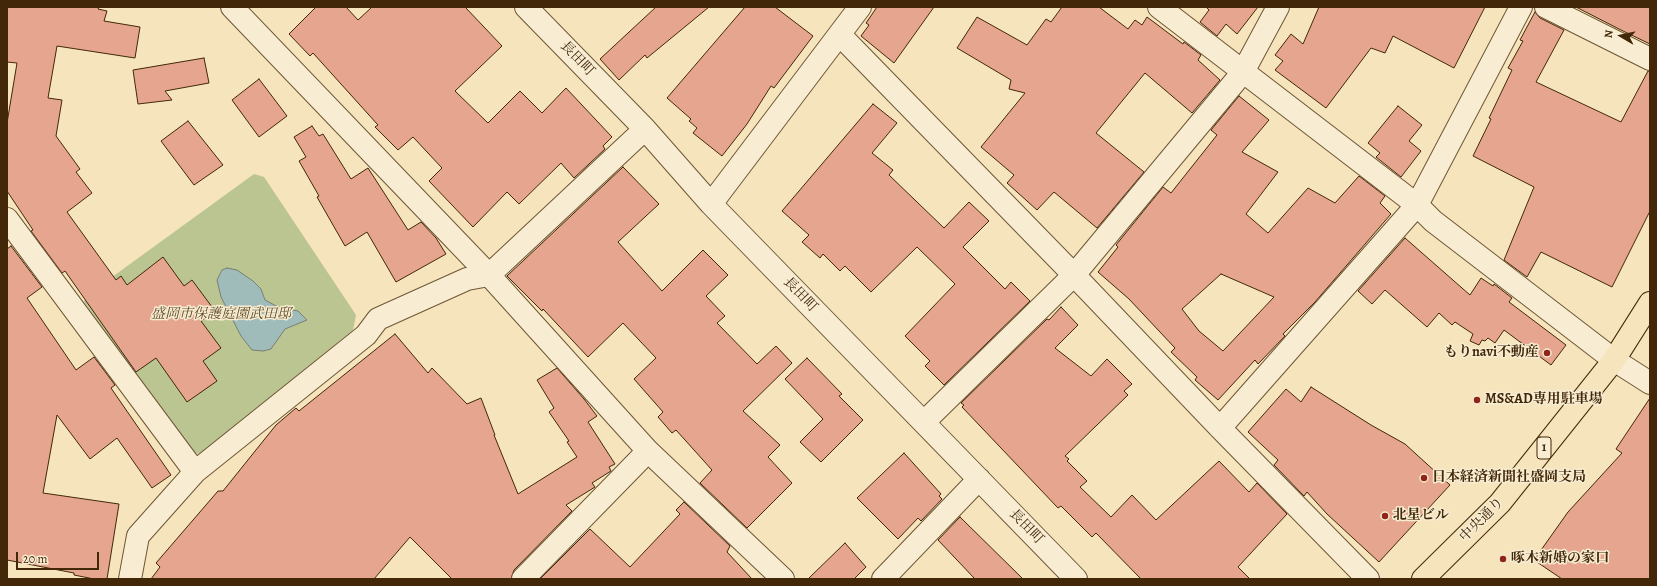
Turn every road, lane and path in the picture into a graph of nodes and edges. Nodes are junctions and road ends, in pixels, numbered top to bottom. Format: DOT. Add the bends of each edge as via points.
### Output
graph roads {
  1 [pos="232,7"];
  2 [pos="526,7"];
  3 [pos="860,7"];
  4 [pos="1159,7"];
  5 [pos="1278,7"];
  6 [pos="1521,7"];
  7 [pos="1546,7"];
  8 [pos="840,35"];
  9 [pos="1650,59"];
  10 [pos="1244,72"];
  11 [pos="645,129"];
  12 [pos="711,204"];
  13 [pos="1417,205"];
  14 [pos="7,219"];
  15 [pos="489,275"];
  16 [pos="1074,275"];
  17 [pos="1650,303"];
  18 [pos="1614,360"];
  19 [pos="1650,383"];
  20 [pos="924,422"];
  21 [pos="1220,428"];
  22 [pos="648,451"];
  23 [pos="195,472"];
  24 [pos="979,479"];
  25 [pos="130,579"];
  26 [pos="523,579"];
  27 [pos="783,579"];
  28 [pos="883,579"];
  29 [pos="1076,579"];
  30 [pos="1368,579"];
  31 [pos="1423,579"];
  1 -- 15 [label="street"];
  2 -- 11 [label="street, 長田町"];
  3 -- 8 [label="street"];
  4 -- 10 [label="street"];
  5 -- 10 [label="street"];
  6 -- 13 [label="street"];
  7 -- 9 [label="street"];
  8 -- 12 [label="street"];
  8 -- 16 [label="street"];
  10 -- 13 [label="street"];
  10 -- 16 [label="street"];
  11 -- 12 [label="street, 長田町"];
  11 -- 15 [label="street"];
  12 -- 20 [label="street, 長田町"];
  13 -- 18 [label="street" via="1433,221"];
  13 -- 21 [label="street"];
  14 -- 23 [label="street"];
  15 -- 22 [label="street"];
  15 -- 23 [label="street" via="467,279 378,319 366,335"];
  16 -- 20 [label="street"];
  16 -- 21 [label="street"];
  17 -- 18 [label="main road, 中央通り / 1"];
  18 -- 19 [label="street"];
  18 -- 31 [label="main road, 中央通り / 1" via="1500,503"];
  20 -- 24 [label="street, 長田町"];
  21 -- 30 [label="street"];
  22 -- 26 [label="street"];
  22 -- 27 [label="street"];
  23 -- 25 [label="street" via="138,536"];
  24 -- 28 [label="street"];
  24 -- 29 [label="street, 長田町"];
}
